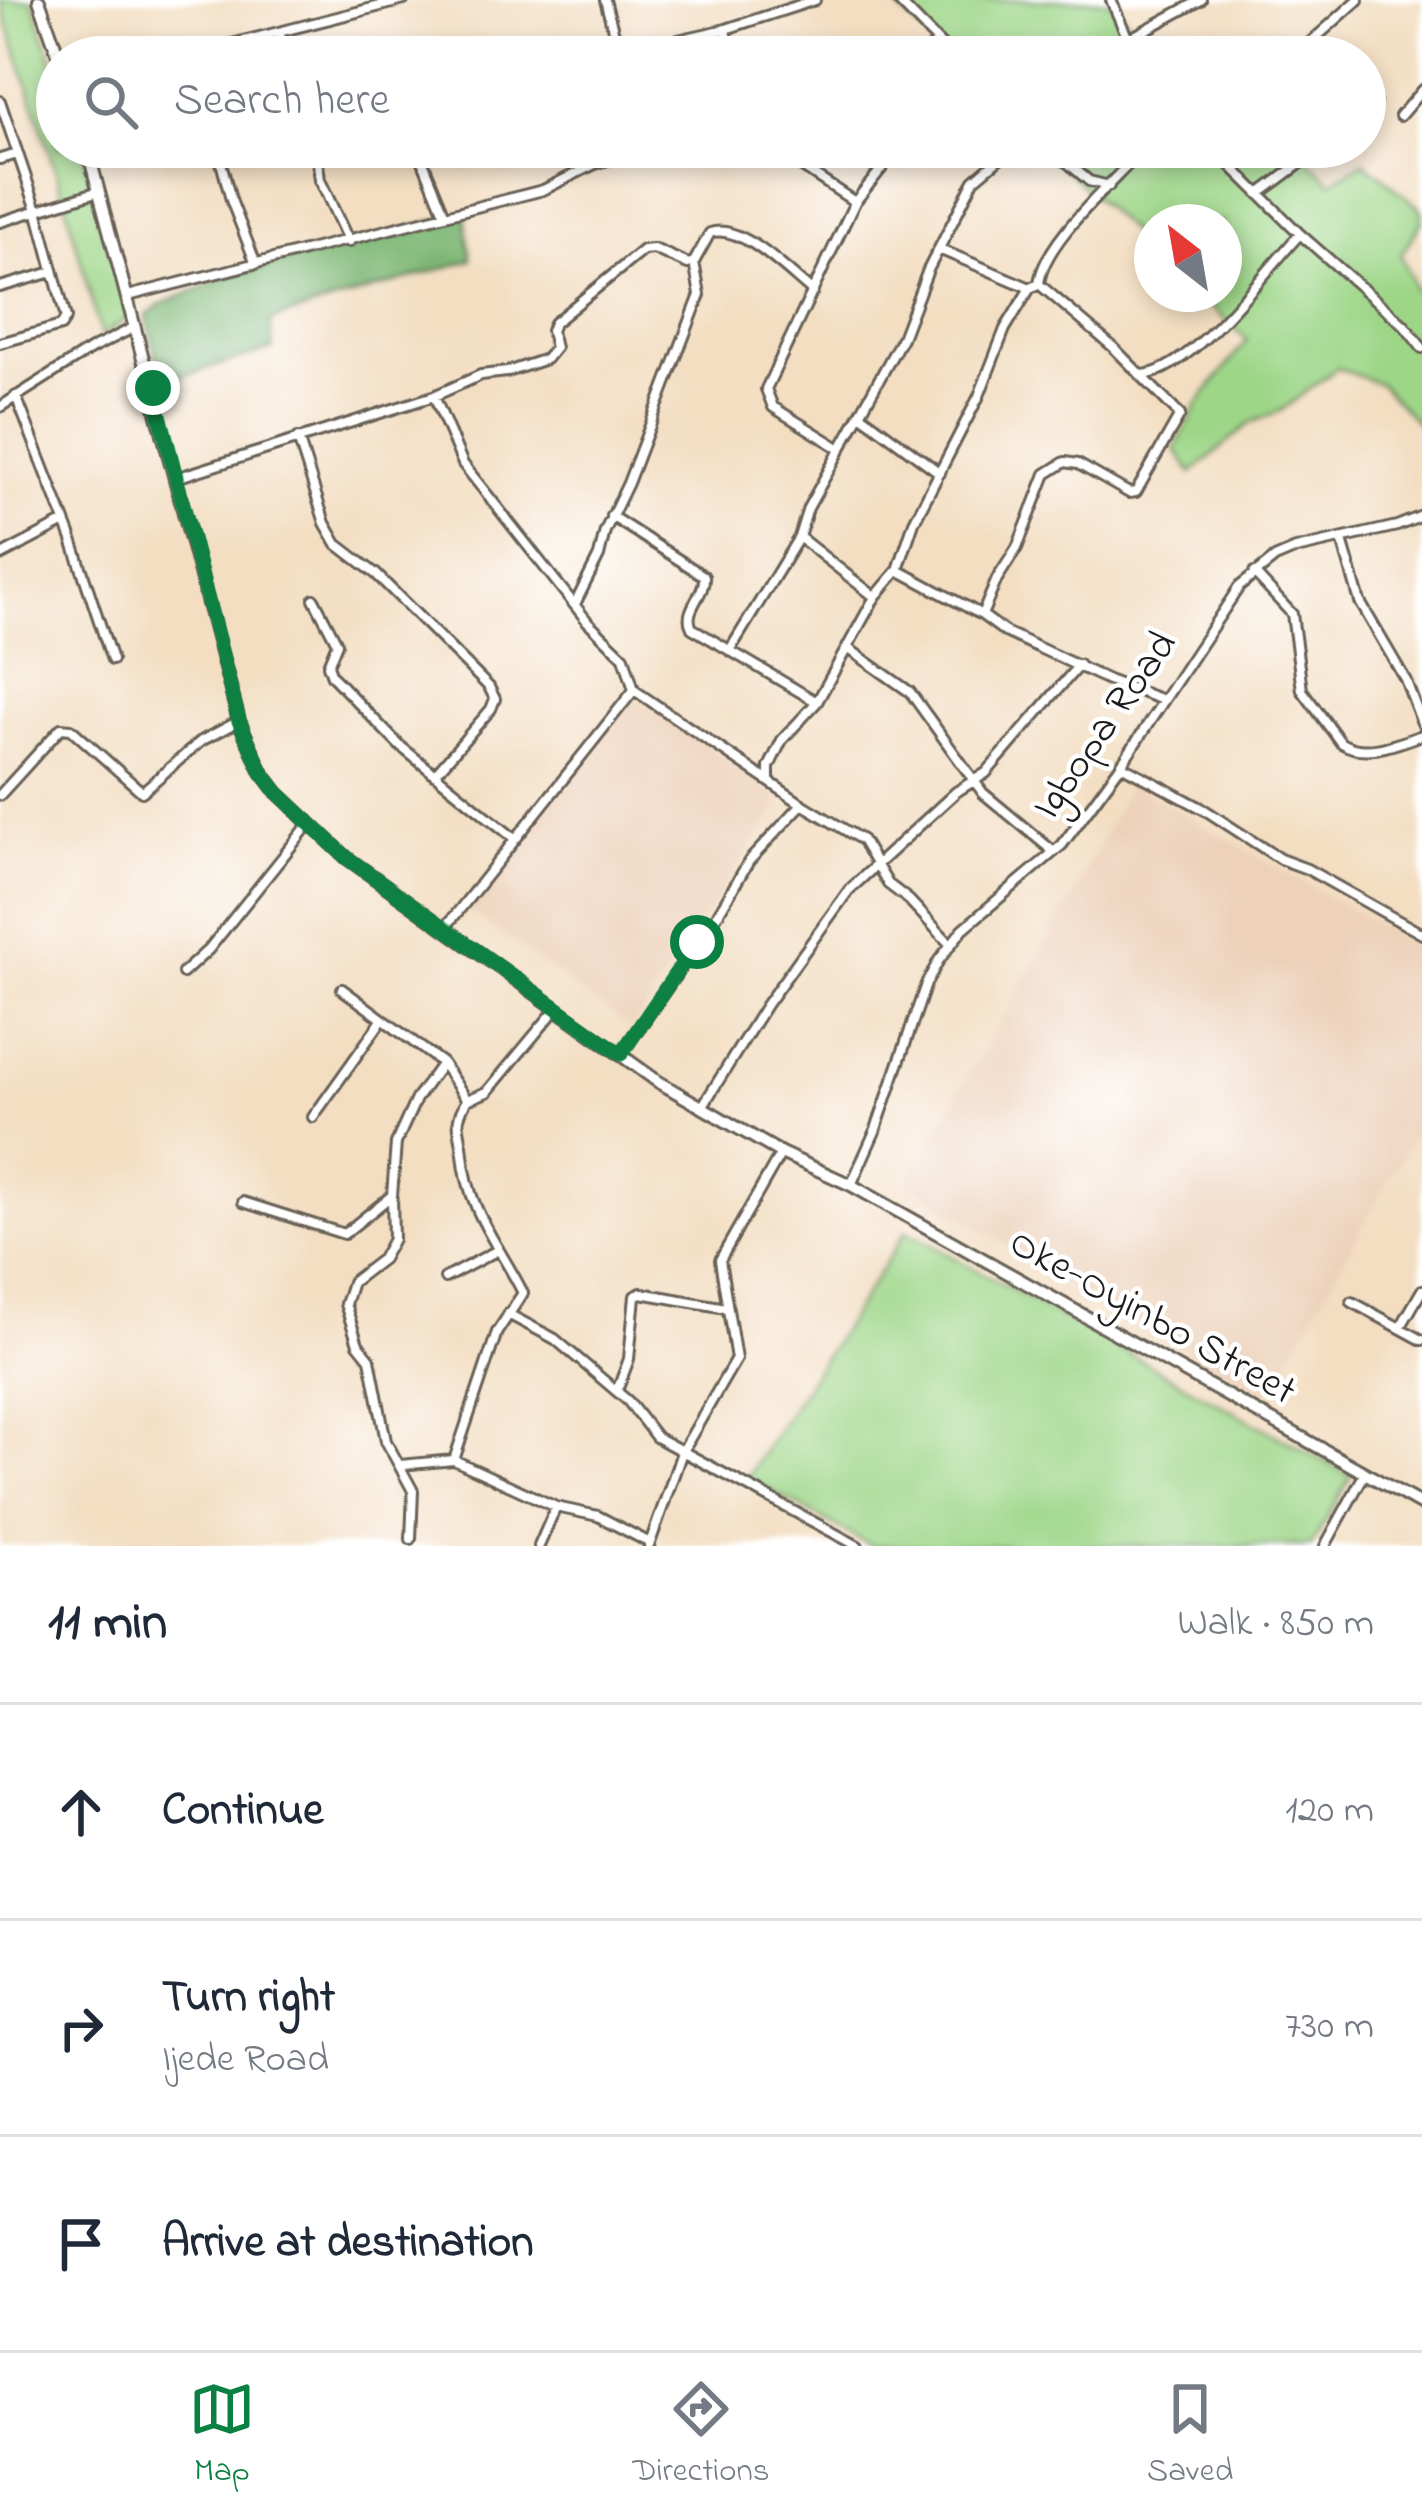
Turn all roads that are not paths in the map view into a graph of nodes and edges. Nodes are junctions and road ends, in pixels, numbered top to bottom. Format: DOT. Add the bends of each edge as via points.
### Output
graph roads {
  1 [pos="39,0"];
  2 [pos="404,0"];
  3 [pos="605,0"];
  4 [pos="815,0"];
  5 [pos="897,0"];
  6 [pos="1111,0"];
  7 [pos="1202,0"];
  8 [pos="1336,0"];
  9 [pos="1355,3"];
  10 [pos="725,29"];
  11 [pos="279,32"];
  12 [pos="51,36"];
  13 [pos="264,36"];
  14 [pos="280,36"];
  15 [pos="615,36"];
  16 [pos="693,36"];
  17 [pos="726,36"];
  18 [pos="932,36"];
  19 [pos="1124,36"];
  20 [pos="1134,36"];
  21 [pos="1318,36"];
  22 [pos="1422,90"];
  23 [pos="0,102"];
  24 [pos="1400,116"];
  25 [pos="18,154"];
  26 [pos="0,159"];
  27 [pos="93,168"];
  28 [pos="223,168"];
  29 [pos="319,168"];
  30 [pos="426,168"];
  31 [pos="587,168"];
  32 [pos="804,168"];
  33 [pos="882,168"];
  34 [pos="988,168"];
  35 [pos="1073,168"];
  36 [pos="1127,168"];
  37 [pos="1233,168"];
  38 [pos="1294,168"];
  39 [pos="1111,186"];
  40 [pos="100,190"];
  41 [pos="1259,194"];
  42 [pos="855,202"];
  43 [pos="38,210"];
  44 [pos="445,215"];
  45 [pos="0,222"];
  46 [pos="1300,234"];
  47 [pos="349,242"];
  48 [pos="939,249"];
  49 [pos="694,262"];
  50 [pos="256,264"];
  51 [pos="53,272"];
  52 [pos="1034,286"];
  53 [pos="0,287"];
  54 [pos="813,292"];
  55 [pos="128,296"];
  56 [pos="136,327"];
  57 [pos="0,344"];
  58 [pos="1422,348"];
  59 [pos="1142,375"];
  60 [pos="434,395"];
  61 [pos="16,396"];
  62 [pos="0,407"];
  63 [pos="860,414"];
  64 [pos="298,438"];
  65 [pos="839,448"];
  66 [pos="940,473"];
  67 [pos="176,478"];
  68 [pos="611,516"];
  69 [pos="1422,516"];
  70 [pos="63,523"];
  71 [pos="799,537"];
  72 [pos="1342,540"];
  73 [pos="0,556"];
  74 [pos="898,570"];
  75 [pos="1254,573"];
  76 [pos="875,597"];
  77 [pos="314,599"];
  78 [pos="575,604"];
  79 [pos="982,615"];
  80 [pos="849,649"];
  81 [pos="730,650"];
  82 [pos="112,660"];
  83 [pos="1079,665"];
  84 [pos="634,690"];
  85 [pos="1163,700"];
  86 [pos="817,702"];
  87 [pos="239,721"];
  88 [pos="1422,723"];
  89 [pos="1422,735"];
  90 [pos="1121,765"];
  91 [pos="764,770"];
  92 [pos="436,773"];
  93 [pos="975,780"];
  94 [pos="0,794"];
  95 [pos="802,805"];
  96 [pos="309,824"];
  97 [pos="515,839"];
  98 [pos="1054,852"];
  99 [pos="876,868"];
  100 [pos="444,929"];
  101 [pos="1422,934"];
  102 [pos="950,944"];
  103 [pos="183,973"];
  104 [pos="342,988"];
  105 [pos="556,1010"];
  106 [pos="382,1020"];
  107 [pos="621,1054"];
  108 [pos="442,1063"];
  109 [pos="467,1100"];
  110 [pos="701,1108"];
  111 [pos="313,1117"];
  112 [pos="782,1153"];
  113 [pos="851,1185"];
  114 [pos="392,1196"];
  115 [pos="243,1202"];
  116 [pos="497,1250"];
  117 [pos="446,1278"];
  118 [pos="1422,1290"];
  119 [pos="1352,1302"];
  120 [pos="726,1308"];
  121 [pos="508,1314"];
  122 [pos="1400,1328"];
  123 [pos="1422,1340"];
  124 [pos="617,1391"];
  125 [pos="682,1452"];
  126 [pos="454,1460"];
  127 [pos="400,1466"];
  128 [pos="1365,1473"];
  129 [pos="1422,1505"];
  130 [pos="556,1507"];
  131 [pos="411,1539"];
  132 [pos="650,1544"];
  133 [pos="539,1546"];
  134 [pos="858,1546"];
  135 [pos="1325,1546"];
  1 -- 12 [label="main road"];
  2 -- 11 [label="street"];
  3 -- 15 [label="street"];
  4 -- 10 [label="street"];
  5 -- 18 [label="street"];
  6 -- 19 [label="street"];
  7 -- 20 [label="street"];
  8 -- 9 [label="street"];
  9 -- 21 [label="street"];
  10 -- 16 [label="street"];
  10 -- 17 [label="street"];
  11 -- 13 [label="street"];
  11 -- 14 [label="street"];
  22 -- 24 [label="street"];
  23 -- 25 [label="street"];
  25 -- 26 [label="street"];
  25 -- 43 [label="street"];
  27 -- 40 [label="main road, Oke-Oyinbo Street"];
  28 -- 50 [label="street"];
  29 -- 47 [label="street"];
  30 -- 44 [label="street"];
  31 -- 44 [label="street" via="543,190"];
  32 -- 42 [label="street"];
  33 -- 42 [label="street"];
  34 -- 48 [label="street"];
  35 -- 39 [label="street"];
  36 -- 39 [label="street"];
  37 -- 41 [label="street"];
  38 -- 41 [label="street"];
  39 -- 52 [label="street" via="1057,242"];
  40 -- 43 [label="street"];
  40 -- 55 [label="main road, Oke-Oyinbo Street"];
  41 -- 46 [label="street"];
  42 -- 54 [label="street"];
  43 -- 45 [label="street"];
  43 -- 51 [label="street"];
  44 -- 47 [label="street"];
  46 -- 58 [label="street"];
  46 -- 59 [label="street" via="1178,361"];
  47 -- 50 [label="street"];
  48 -- 52 [label="street"];
  48 -- 63 [label="street"];
  49 -- 54 [label="street" via="710,233 725,230"];
  49 -- 60 [label="street" via="643,250 554,323 551,355"];
  49 -- 68 [label="street" via="700,295"];
  50 -- 55 [label="street"];
  51 -- 53 [label="street"];
  51 -- 57 [label="street" via="66,323"];
  52 -- 59 [label="street"];
  52 -- 66 [label="street" via="1004,329"];
  54 -- 65 [label="street" via="766,397"];
  55 -- 56 [label="main road, Oke-Oyinbo Street"];
  56 -- 61 [label="street"];
  56 -- 67 [label="main road, Oke-Oyinbo Street"];
  59 -- 79 [label="street" via="1180,416 1140,488 1129,493 1065,462 1046,474"];
  60 -- 64 [label="street"];
  60 -- 78 [label="street" via="463,464"];
  61 -- 62 [label="street"];
  61 -- 70 [label="street"];
  63 -- 65 [label="street"];
  63 -- 66 [label="street"];
  64 -- 67 [label="street"];
  64 -- 92 [label="street" via="338,544 439,635 495,699"];
  65 -- 71 [label="street"];
  66 -- 74 [label="street"];
  67 -- 87 [label="main road, Oke-Oyinbo Street"];
  68 -- 78 [label="street"];
  68 -- 81 [label="street" via="704,576 689,624"];
  69 -- 72 [label="street, Igbopa Road"];
  70 -- 73 [label="street"];
  70 -- 82 [label="street"];
  71 -- 76 [label="street"];
  71 -- 81 [label="street"];
  72 -- 75 [label="street, Igbopa Road" via="1296,550"];
  72 -- 88 [label="street" via="1360,602"];
  74 -- 76 [label="street"];
  74 -- 79 [label="street"];
  75 -- 85 [label="street, Igbopa Road"];
  75 -- 89 [label="street" via="1292,614 1302,690 1341,743 1373,749"];
  76 -- 80 [label="street"];
  77 -- 92 [label="street" via="337,644 332,676"];
  78 -- 84 [label="street" via="624,657"];
  79 -- 83 [label="street"];
  80 -- 86 [label="street"];
  80 -- 93 [label="street" via="910,692"];
  81 -- 86 [label="street"];
  83 -- 85 [label="street"];
  83 -- 93 [label="street"];
  84 -- 91 [label="street"];
  84 -- 97 [label="street"];
  85 -- 90 [label="street, Igbopa Road"];
  86 -- 91 [label="street"];
  87 -- 94 [label="street" via="201,741 142,792 61,728"];
  87 -- 96 [label="main road, Oke-Oyinbo Street" via="262,772"];
  90 -- 98 [label="street, Igbopa Road"];
  90 -- 101 [label="street"];
  91 -- 95 [label="street"];
  92 -- 97 [label="street"];
  93 -- 98 [label="street"];
  93 -- 99 [label="street"];
  95 -- 99 [label="street" via="862,840"];
  95 -- 107 [label="street" via="749,861"];
  96 -- 100 [label="main road, Oke-Oyinbo Street"];
  96 -- 103 [label="street"];
  97 -- 100 [label="street"];
  98 -- 102 [label="street, Igbopa Road"];
  99 -- 102 [label="street"];
  99 -- 110 [label="street" via="849,890"];
  100 -- 105 [label="main road, Oke-Oyinbo Street"];
  102 -- 113 [label="street, Igbopa Road" via="926,984"];
  104 -- 106 [label="street"];
  105 -- 107 [label="main road, Oke-Oyinbo Street"];
  105 -- 109 [label="street" via="487,1092"];
  106 -- 108 [label="street"];
  106 -- 111 [label="street"];
  107 -- 110 [label="main road, Oke-Oyinbo Street"];
  108 -- 109 [label="street"];
  108 -- 114 [label="street" via="396,1143"];
  109 -- 116 [label="street" via="457,1117 463,1178"];
  110 -- 112 [label="main road, Oke-Oyinbo Street"];
  112 -- 113 [label="main road, Oke-Oyinbo Street"];
  112 -- 120 [label="street" via="720,1261"];
  113 -- 128 [label="main road, Oke-Oyinbo Street"];
  114 -- 115 [label="street" via="344,1234"];
  114 -- 127 [label="street" via="394,1239 352,1282 345,1304"];
  116 -- 117 [label="street"];
  116 -- 121 [label="street" via="523,1292"];
  118 -- 122 [label="street"];
  119 -- 122 [label="street"];
  120 -- 124 [label="street" via="635,1296"];
  120 -- 125 [label="street" via="736,1359"];
  121 -- 124 [label="street" via="555,1339"];
  121 -- 126 [label="street"];
  122 -- 123 [label="street"];
  124 -- 125 [label="street" via="651,1433"];
  125 -- 132 [label="street"];
  125 -- 134 [label="street"];
  126 -- 127 [label="street"];
  126 -- 130 [label="street"];
  127 -- 131 [label="street" via="413,1491"];
  128 -- 129 [label="main road, Oke-Oyinbo Street"];
  128 -- 135 [label="street"];
  130 -- 132 [label="street" via="598,1516"];
  130 -- 133 [label="street"];
}
